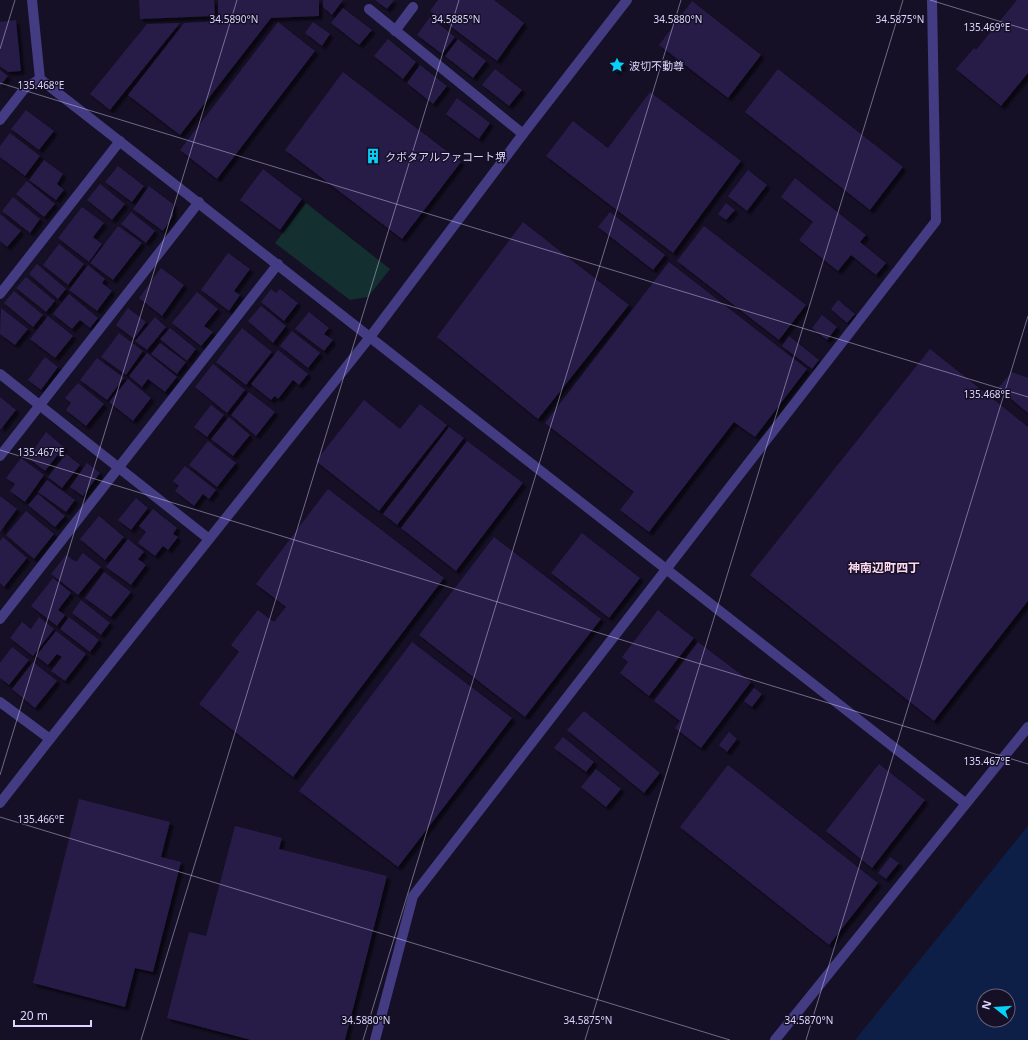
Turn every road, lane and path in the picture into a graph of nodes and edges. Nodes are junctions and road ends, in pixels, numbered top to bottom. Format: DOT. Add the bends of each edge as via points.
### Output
graph roads {
  1 [pos="32,0"];
  2 [pos="627,0"];
  3 [pos="932,0"];
  4 [pos="413,7"];
  5 [pos="368,9"];
  6 [pos="395,31"];
  7 [pos="40,79"];
  8 [pos="0,120"];
  9 [pos="523,134"];
  10 [pos="120,141"];
  11 [pos="198,202"];
  12 [pos="278,264"];
  13 [pos="0,294"];
  14 [pos="370,337"];
  15 [pos="0,374"];
  16 [pos="40,405"];
  17 [pos="0,456"];
  18 [pos="119,468"];
  19 [pos="209,539"];
  20 [pos="666,569"];
  21 [pos="0,619"];
  22 [pos="0,702"];
  23 [pos="1028,727"];
  24 [pos="50,739"];
  25 [pos="0,803"];
  26 [pos="965,803"];
  27 [pos="375,1040"];
  28 [pos="775,1040"];
  1 -- 7 [label="street"];
  2 -- 9 [label="street"];
  3 -- 20 [label="street" via="936,221"];
  4 -- 6 [label="street"];
  5 -- 6 [label="street"];
  6 -- 9 [label="street"];
  7 -- 8 [label="street" via="25,88"];
  7 -- 10 [label="street"];
  9 -- 14 [label="street"];
  10 -- 11 [label="street"];
  10 -- 13 [label="street"];
  11 -- 12 [label="street"];
  11 -- 16 [label="street"];
  12 -- 14 [label="street"];
  12 -- 18 [label="street"];
  14 -- 19 [label="street"];
  14 -- 20 [label="street"];
  15 -- 16 [label="street"];
  16 -- 17 [label="street"];
  16 -- 18 [label="street"];
  18 -- 19 [label="street"];
  18 -- 21 [label="street"];
  19 -- 24 [label="street"];
  20 -- 26 [label="street"];
  20 -- 27 [label="street" via="413,896"];
  22 -- 24 [label="street"];
  23 -- 26 [label="street"];
  24 -- 25 [label="street"];
  26 -- 28 [label="street"];
}
